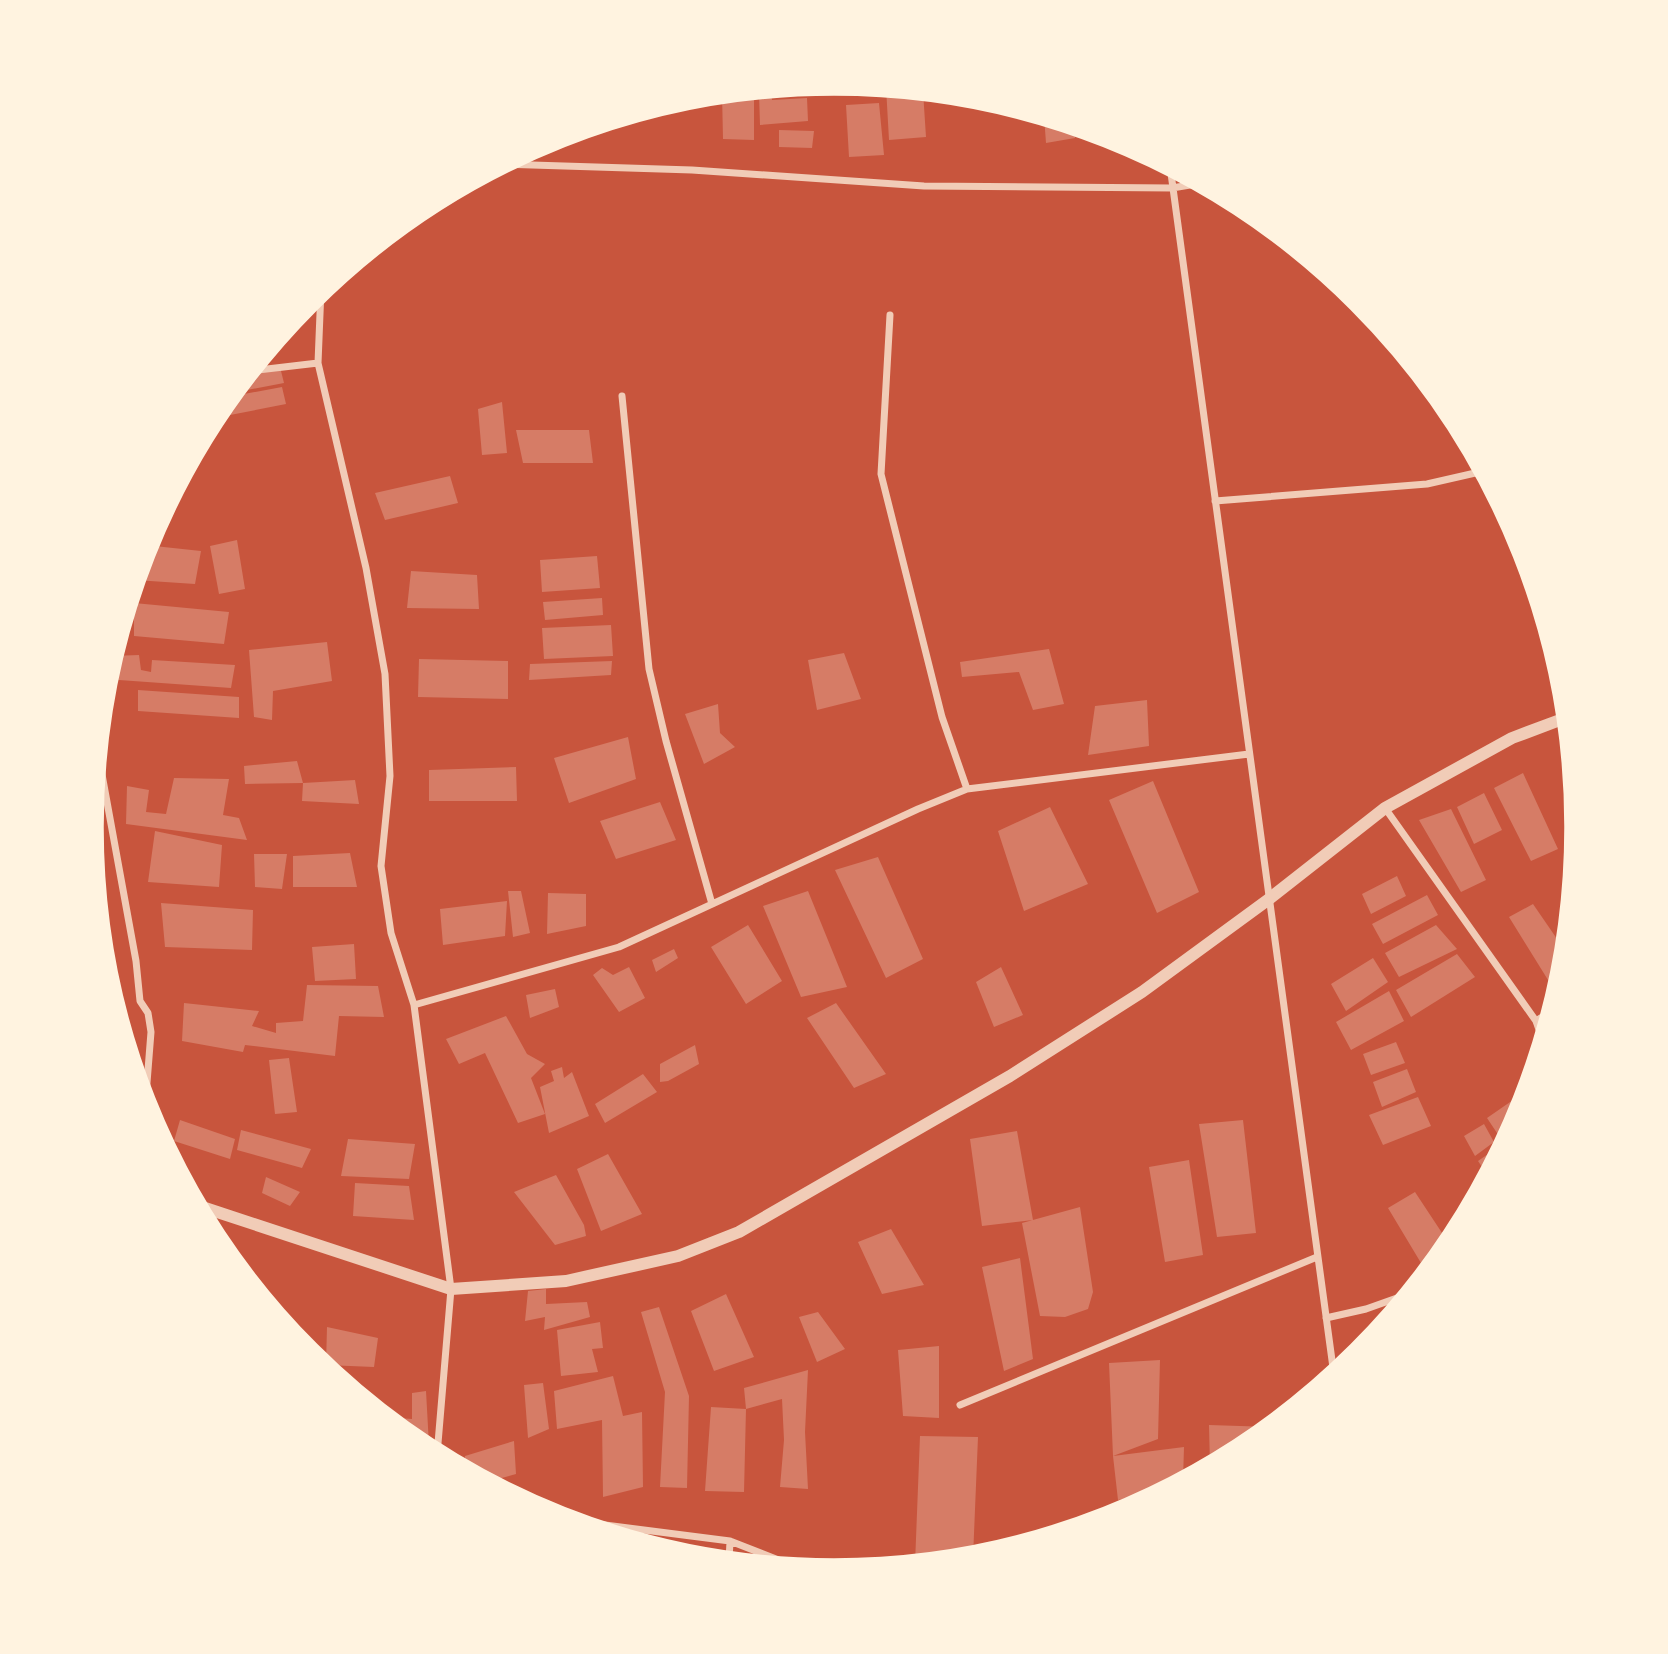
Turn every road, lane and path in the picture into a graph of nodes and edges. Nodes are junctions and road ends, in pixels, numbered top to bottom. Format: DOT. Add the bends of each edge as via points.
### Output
graph roads {
  1 [pos="522,165"];
  2 [pos="1171,177"];
  3 [pos="1186,186"];
  4 [pos="1172,188"];
  5 [pos="320,305"];
  6 [pos="890,315"];
  7 [pos="318,363"];
  8 [pos="262,369"];
  9 [pos="622,396"];
  10 [pos="1475,473"];
  11 [pos="1215,500"];
  12 [pos="1558,721"];
  13 [pos="1249,754"];
  14 [pos="103,780"];
  15 [pos="967,789"];
  16 [pos="1385,808"];
  17 [pos="1269,900"];
  18 [pos="712,904"];
  19 [pos="414,1005"];
  20 [pos="1542,1017"];
  21 [pos="1536,1021"];
  22 [pos="1539,1028"];
  23 [pos="147,1081"];
  24 [pos="210,1210"];
  25 [pos="1318,1258"];
  26 [pos="451,1289"];
  27 [pos="1394,1299"];
  28 [pos="1326,1318"];
  29 [pos="1332,1364"];
  30 [pos="960,1405"];
  31 [pos="437,1442"];
  32 [pos="617,1526"];
  33 [pos="730,1541"];
  34 [pos="729,1552"];
  35 [pos="769,1556"];
  1 -- 4 [label="street" via="692,170 924,186"];
  2 -- 4 [label="street"];
  3 -- 4 [label="street"];
  4 -- 11 [label="street"];
  5 -- 7 [label="street"];
  6 -- 15 [label="street" via="881,474 942,717"];
  7 -- 8 [label="street"];
  7 -- 19 [label="street" via="366,568 385,674 390,776 381,866 391,933"];
  9 -- 18 [label="street" via="649,669"];
  10 -- 11 [label="street" via="1427,484"];
  11 -- 13 [label="street"];
  12 -- 16 [label="street" via="1511,738"];
  13 -- 15 [label="street"];
  13 -- 17 [label="street"];
  14 -- 23 [label="street" via="137,987 151,1032"];
  15 -- 18 [label="street"];
  16 -- 17 [label="street"];
  16 -- 21 [label="street"];
  17 -- 25 [label="street"];
  17 -- 26 [label="street" via="1142,992 1010,1076 739,1232 678,1256 566,1281"];
  18 -- 19 [label="street" via="619,947"];
  19 -- 26 [label="street"];
  20 -- 21 [label="street"];
  21 -- 22 [label="street"];
  24 -- 26 [label="street"];
  25 -- 28 [label="street"];
  25 -- 30 [label="street"];
  26 -- 31 [label="street"];
  27 -- 28 [label="street"];
  28 -- 29 [label="street"];
  32 -- 33 [label="street"];
  33 -- 34 [label="street"];
  33 -- 35 [label="street"];
}
